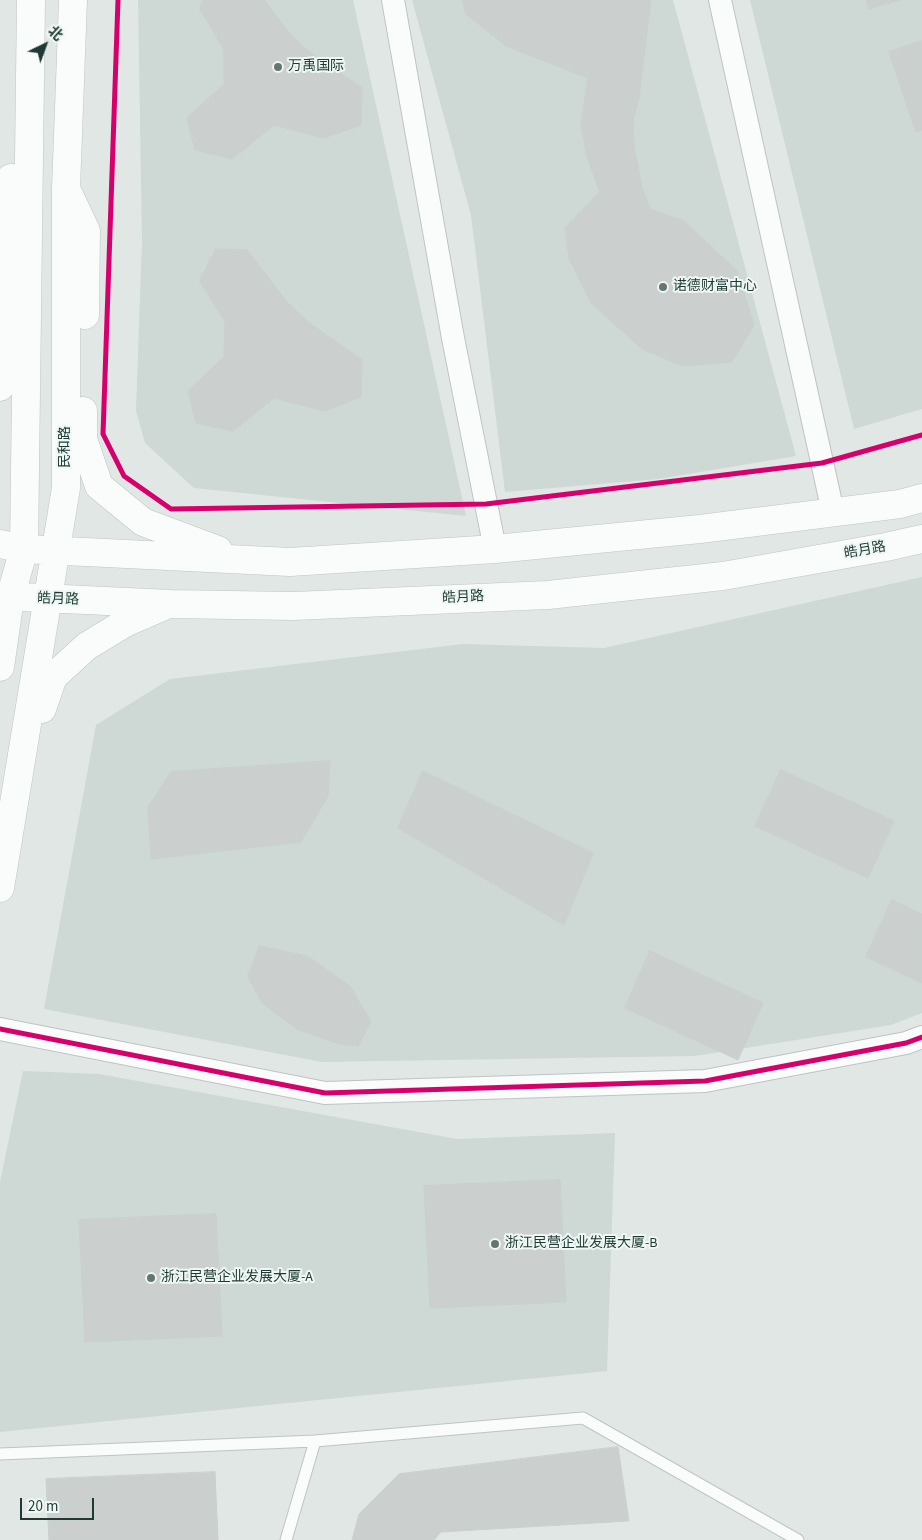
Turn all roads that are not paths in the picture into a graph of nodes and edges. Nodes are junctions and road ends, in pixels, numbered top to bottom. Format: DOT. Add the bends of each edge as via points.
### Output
graph roads {
  1 [pos="30,0"];
  2 [pos="74,0"];
  3 [pos="393,0"];
  4 [pos="720,0"];
  5 [pos="29,117"];
  6 [pos="66,190"];
  7 [pos="0,387"];
  8 [pos="922,498"];
  9 [pos="833,512"];
  10 [pos="922,539"];
  11 [pos="12,547"];
  12 [pos="495,549"];
  13 [pos="56,551"];
  14 [pos="240,559"];
  15 [pos="5,597"];
  16 [pos="48,599"];
  17 [pos="170,604"];
  18 [pos="0,667"];
  19 [pos="20,769"];
  20 [pos="0,888"];
  21 [pos="0,1029"];
  22 [pos="922,1037"];
  23 [pos="315,1441"];
  24 [pos="0,1454"];
  25 [pos="286,1540"];
  26 [pos="798,1540"];
  1 -- 5 [label="main road"];
  2 -- 6 [label="main road, 民和路"];
  3 -- 12 [label="street" via="453,338"];
  4 -- 9 [label="street"];
  5 -- 7 [label="main road" via="11,170 6,341"];
  5 -- 11 [label="main road"];
  6 -- 13 [label="main road, 民和路" via="66,488"];
  6 -- 14 [label="main road" via="86,231 83,439 99,486 143,522"];
  8 -- 9 [label="main road" via="900,504"];
  9 -- 12 [label="main road"];
  10 -- 17 [label="main road, 皓月路" via="723,576 548,595 294,606"];
  11 -- 13 [label="main road"];
  11 -- 15 [label="main road"];
  12 -- 14 [label="main road" via="290,562"];
  13 -- 14 [label="main road"];
  13 -- 16 [label="main road, 民和路"];
  15 -- 16 [label="main road, 皓月路"];
  15 -- 18 [label="main road"];
  16 -- 17 [label="main road, 皓月路"];
  16 -- 19 [label="main road, 民和路"];
  17 -- 19 [label="main road" via="125,623 87,646 53,677"];
  19 -- 20 [label="main road, 民和路"];
  21 -- 22 [label="street" via="325,1094 705,1081 906,1043"];
  23 -- 24 [label="lane"];
  23 -- 25 [label="lane"];
  23 -- 26 [label="lane" via="583,1418"];
}
